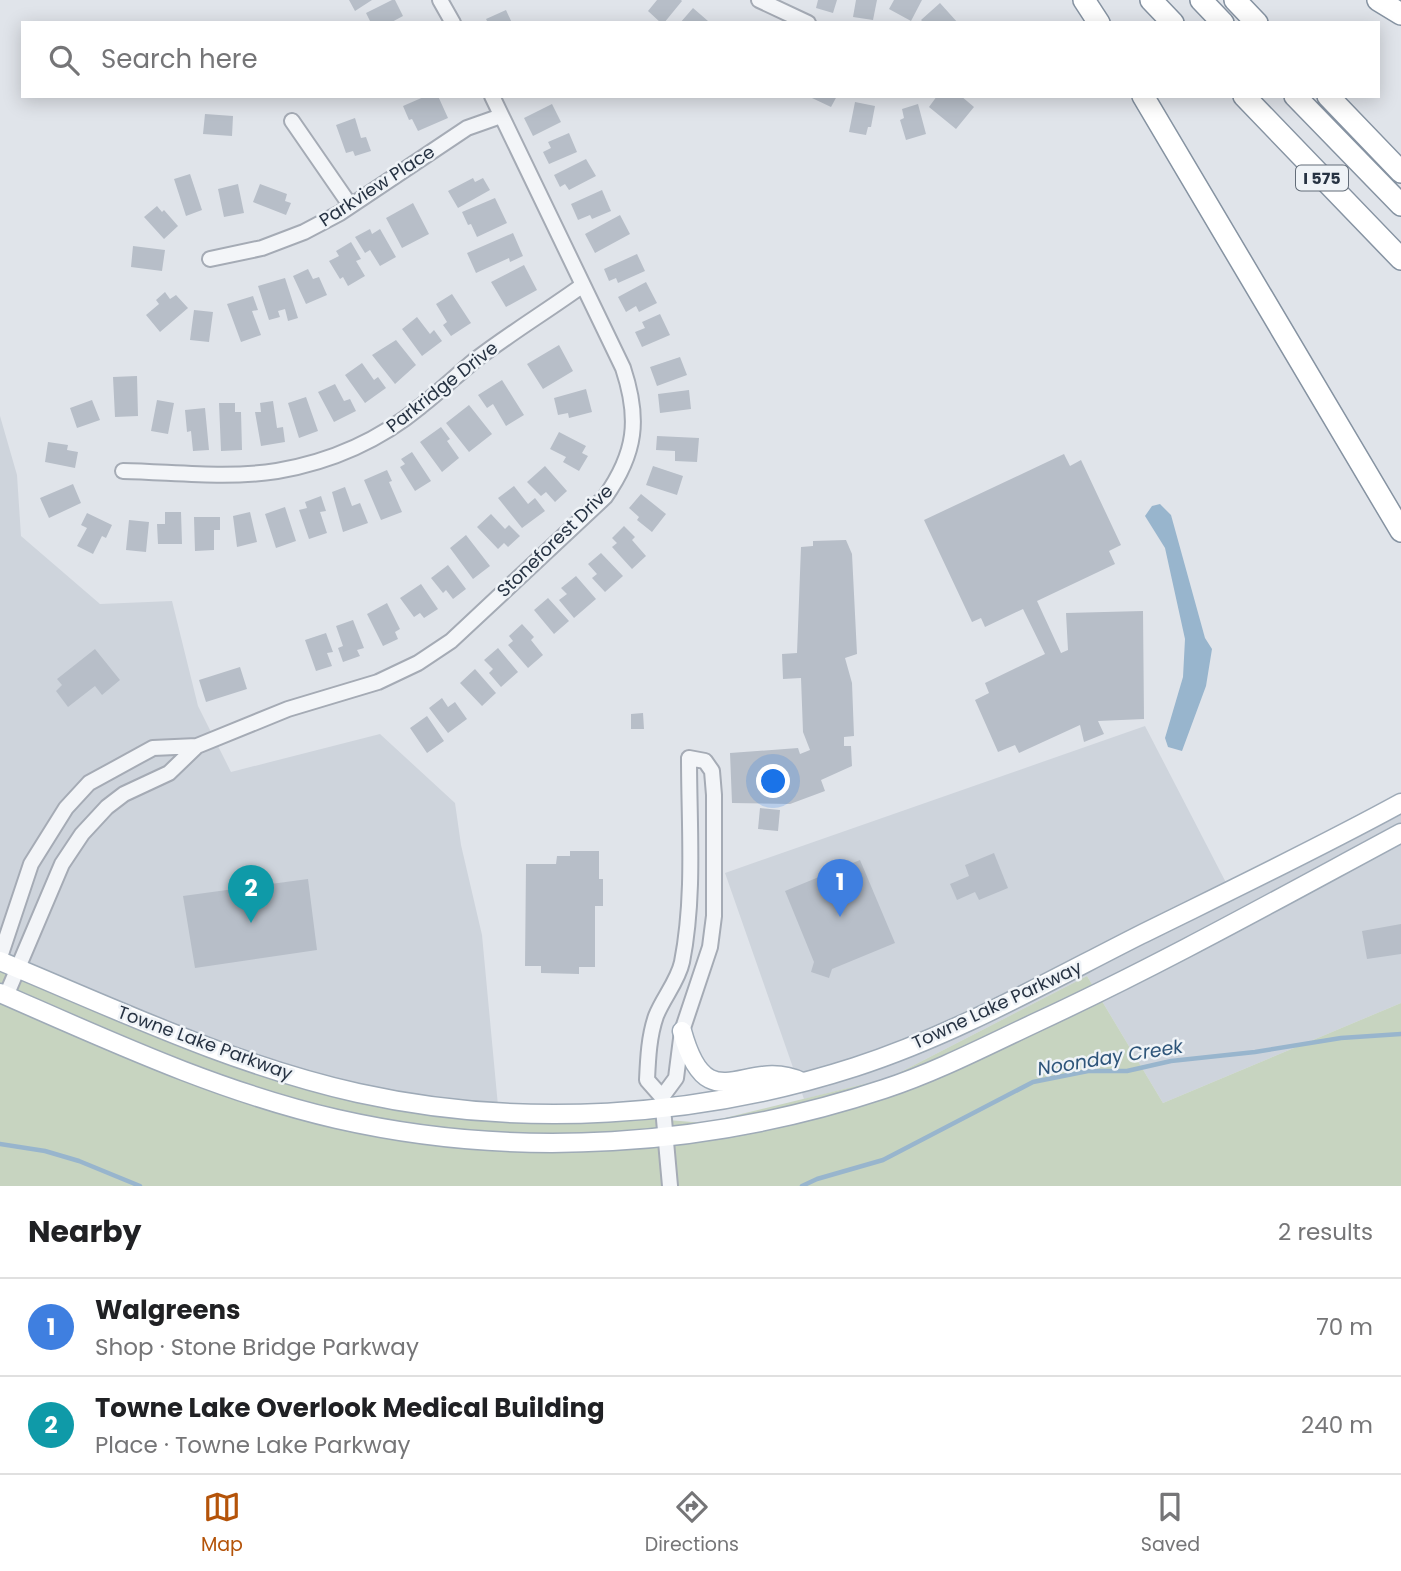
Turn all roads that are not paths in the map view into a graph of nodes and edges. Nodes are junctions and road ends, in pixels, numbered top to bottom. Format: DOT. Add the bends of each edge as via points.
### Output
graph roads {
  1 [pos="440,0"];
  2 [pos="758,0"];
  3 [pos="1084,0"];
  4 [pos="1151,0"];
  5 [pos="1201,0"];
  6 [pos="1235,0"];
  7 [pos="1378,0"];
  8 [pos="1401,14"];
  9 [pos="452,21"];
  10 [pos="804,21"];
  11 [pos="1098,21"];
  12 [pos="1171,21"];
  13 [pos="1221,21"];
  14 [pos="1255,21"];
  15 [pos="493,98"];
  16 [pos="1144,98"];
  17 [pos="1246,98"];
  18 [pos="1297,98"];
  19 [pos="1330,98"];
  20 [pos="501,116"];
  21 [pos="292,121"];
  22 [pos="1401,172"];
  23 [pos="350,205"];
  24 [pos="1401,205"];
  25 [pos="210,259"];
  26 [pos="1401,259"];
  27 [pos="583,285"];
  28 [pos="123,471"];
  29 [pos="1401,531"];
  30 [pos="197,746"];
  31 [pos="1401,803"];
  32 [pos="1401,832"];
  33 [pos="19,894"];
  34 [pos="0,922"];
  35 [pos="0,959"];
  36 [pos="17,968"];
  37 [pos="3,995"];
  38 [pos="682,1031"];
  39 [pos="802,1082"];
  40 [pos="663,1102"];
  41 [pos="666,1137"];
  42 [pos="670,1186"];
  1 -- 9 [label="street"];
  2 -- 10 [label="street"];
  3 -- 11 [label="highway"];
  4 -- 12 [label="highway"];
  5 -- 13 [label="highway"];
  6 -- 14 [label="highway"];
  7 -- 8 [label="highway"];
  15 -- 20 [label="street, Stoneforest Drive"];
  16 -- 29 [label="highway"];
  17 -- 26 [label="highway, I 575"];
  18 -- 24 [label="highway"];
  19 -- 22 [label="highway"];
  20 -- 23 [label="street, Parkview Place" via="467,128"];
  20 -- 27 [label="street, Stoneforest Drive"];
  21 -- 23 [label="street"];
  23 -- 25 [label="street, Parkview Place" via="304,232"];
  27 -- 28 [label="street, Parkridge Drive" via="473,362 402,421 342,453 299,467 255,474"];
  27 -- 30 [label="street, Stoneforest Drive" via="623,368 634,414 628,458 605,498 451,641 418,663"];
  30 -- 33 [label="street, Stoneforest Drive" via="153,748 89,783 50,831"];
  30 -- 36 [label="street, Stoneforest Drive" via="169,773 116,800 82,834 62,864"];
  31 -- 39 [label="main road, Towne Lake Parkway" via="954,1029"];
  32 -- 41 [label="main road, Towne Lake Parkway" via="1133,976 931,1071 884,1089 780,1117"];
  33 -- 34 [label="street"];
  33 -- 35 [label="street, Stoneforest Drive"];
  35 -- 36 [label="main road, Towne Lake Parkway"];
  36 -- 37 [label="street, Stoneforest Drive"];
  36 -- 40 [label="main road, Towne Lake Parkway" via="255,1066 362,1094 450,1108 547,1113"];
  37 -- 41 [label="main road, Towne Lake Parkway" via="188,1073 337,1119 495,1141 572,1143"];
  38 -- 39 [label="main road" via="697,1070 712,1081 727,1083 775,1074"];
  38 -- 40 [label="street" via="676,1078"];
  38 -- 40 [label="street" via="710,947 714,916 712,771 705,761 689,758 687,933 681,967 656,1016 647,1080"];
  39 -- 40 [label="main road, Towne Lake Parkway" via="751,1094"];
  40 -- 41 [label="street"];
  41 -- 42 [label="street"];
}
